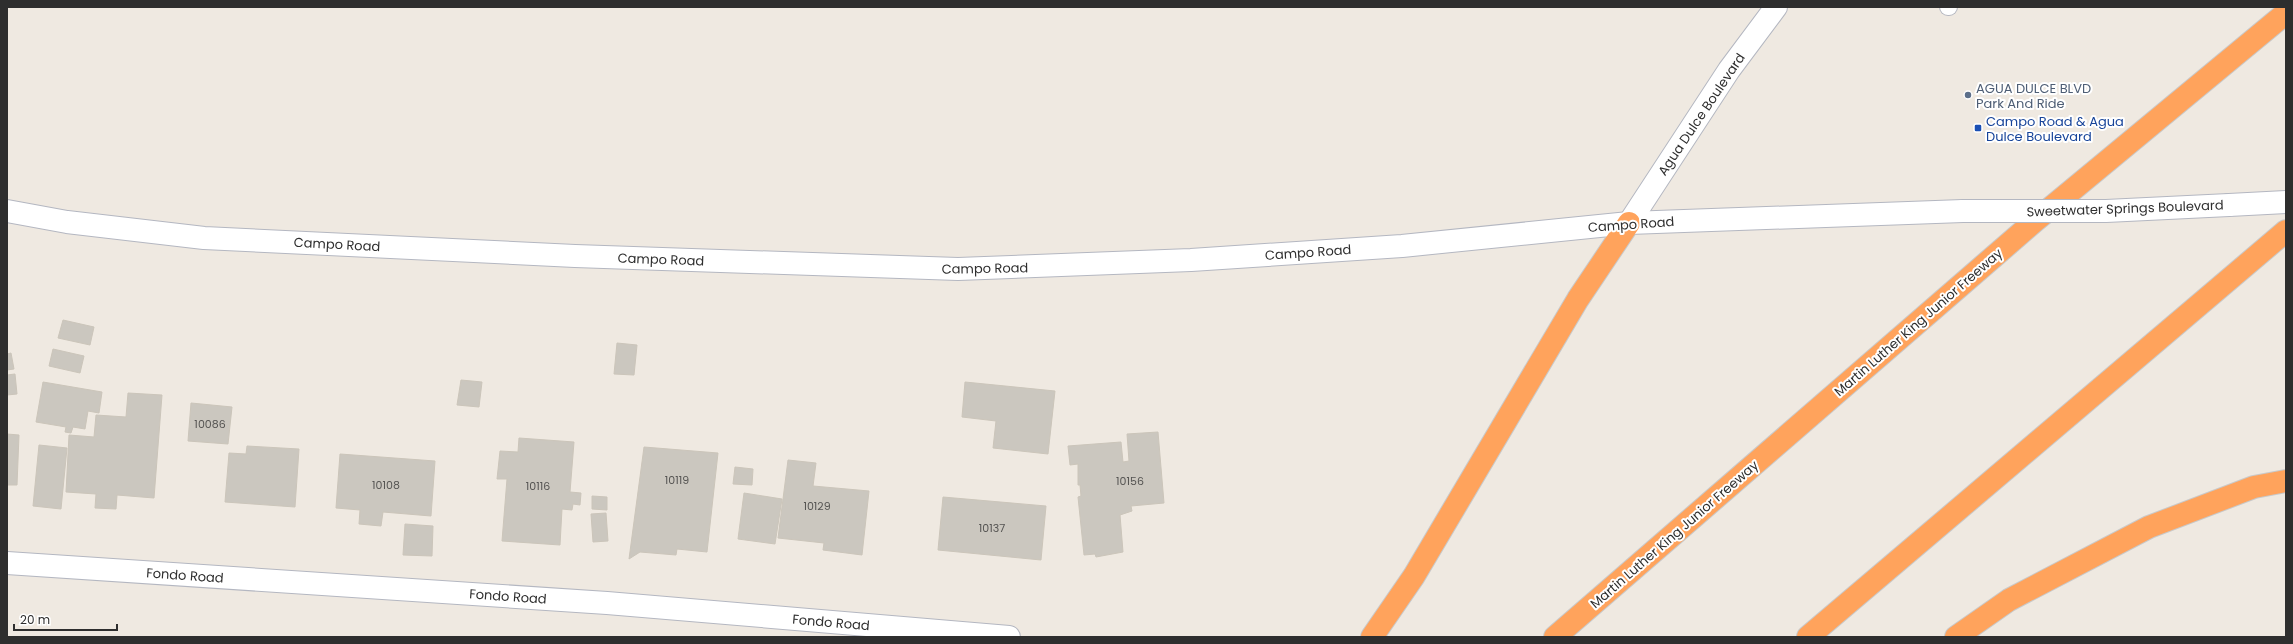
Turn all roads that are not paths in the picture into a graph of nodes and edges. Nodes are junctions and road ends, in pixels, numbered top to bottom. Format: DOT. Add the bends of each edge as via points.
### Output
graph roads {
  1 [pos="1776,7"];
  2 [pos="2286,13"];
  3 [pos="2286,202"];
  4 [pos="7,211"];
  5 [pos="1963,211"];
  6 [pos="1629,223"];
  7 [pos="2286,231"];
  8 [pos="2286,481"];
  9 [pos="7,563"];
  10 [pos="1009,637"];
  11 [pos="1372,637"];
  12 [pos="1555,637"];
  13 [pos="1808,637"];
  14 [pos="1956,637"];
  1 -- 6 [label="main road, Agua Dulce Boulevard" via="1729,70"];
  2 -- 12 [label="highway, Martin Luther King Junior Freeway" via="2036,220"];
  3 -- 5 [label="main road, Sweetwater Springs Boulevard, bridge" via="2106,211"];
  4 -- 6 [label="main road, Campo Road" via="67,222 204,238 575,256 958,269 1191,260 1402,246"];
  5 -- 6 [label="main road, Campo Road"];
  6 -- 11 [label="highway" via="1578,299 1414,576"];
  7 -- 13 [label="highway"];
  8 -- 14 [label="highway" via="2254,487 2149,527 2009,600"];
  9 -- 10 [label="main road, Fondo Road" via="607,603"];
}
